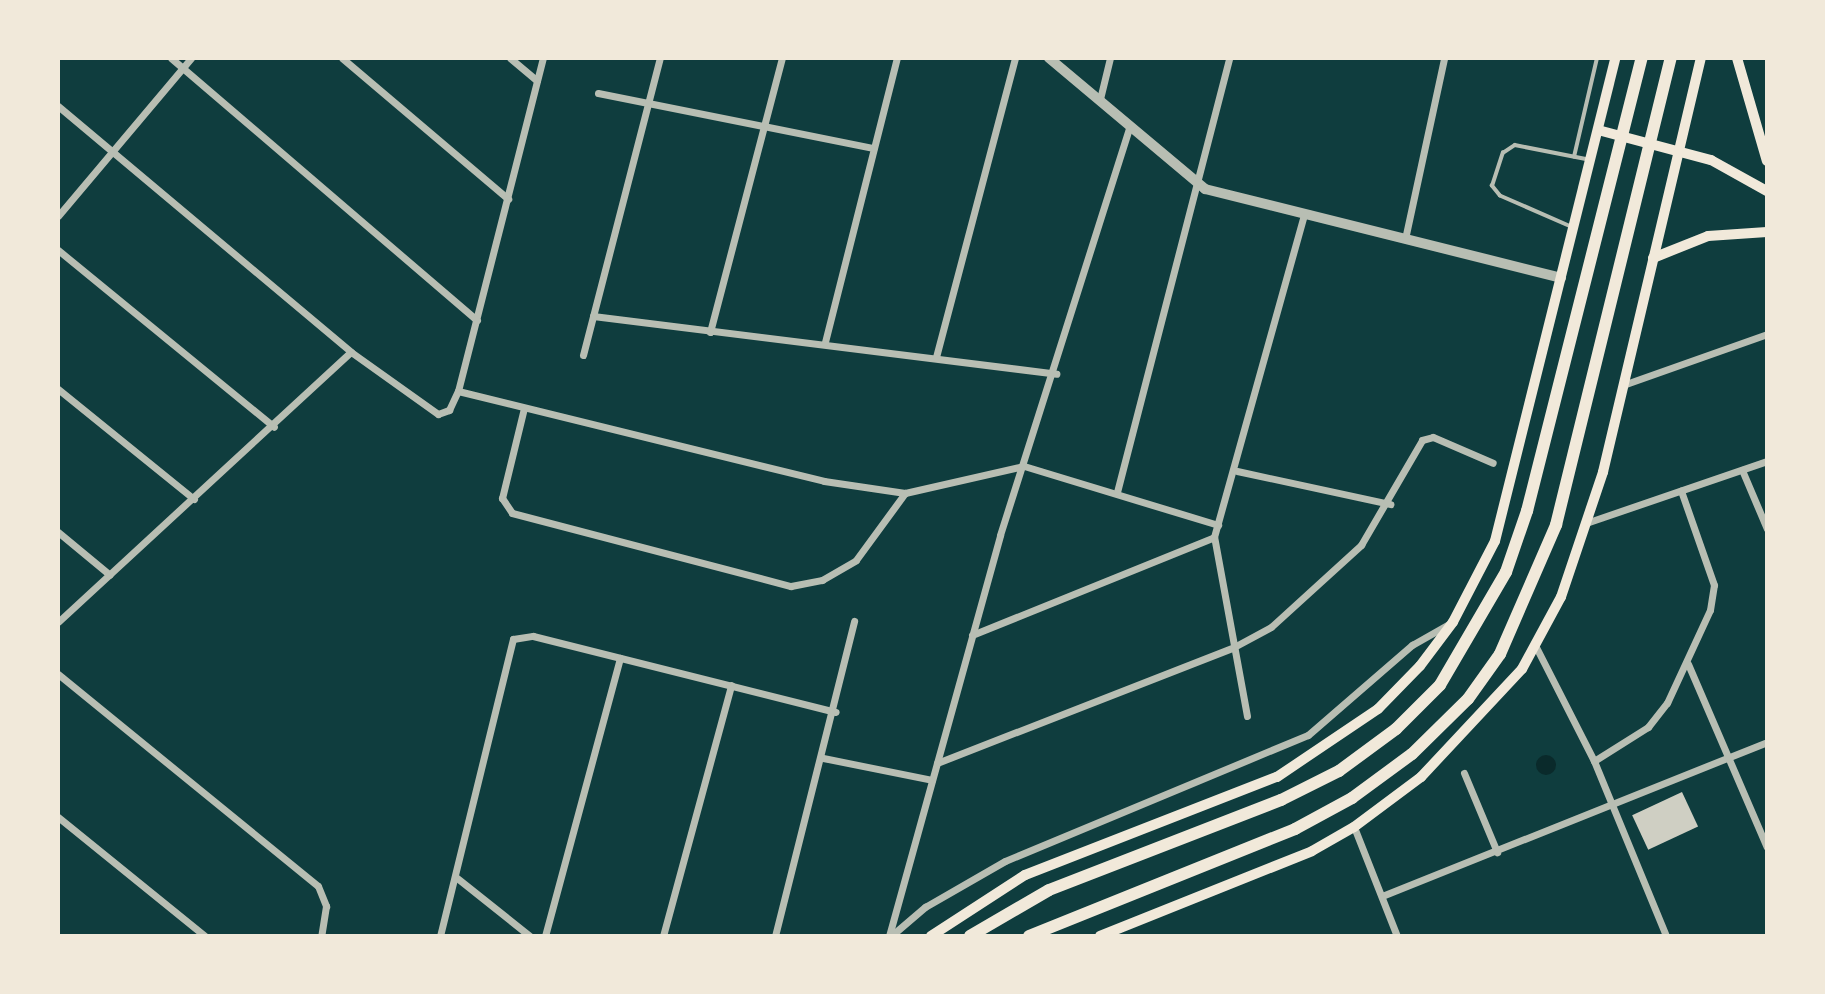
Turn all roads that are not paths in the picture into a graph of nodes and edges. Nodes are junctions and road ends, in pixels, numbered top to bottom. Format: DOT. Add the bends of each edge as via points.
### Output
graph roads {
  1 [pos="171,58"];
  2 [pos="191,58"];
  3 [pos="342,58"];
  4 [pos="510,58"];
  5 [pos="543,58"];
  6 [pos="660,58"];
  7 [pos="782,58"];
  8 [pos="897,58"];
  9 [pos="1015,58"];
  10 [pos="1049,58"];
  11 [pos="1110,58"];
  12 [pos="1229,58"];
  13 [pos="1444,58"];
  14 [pos="1597,58"];
  15 [pos="1615,58"];
  16 [pos="1642,58"];
  17 [pos="1671,58"];
  18 [pos="1702,58"];
  19 [pos="1737,58"];
  20 [pos="183,68"];
  21 [pos="537,81"];
  22 [pos="598,93"];
  23 [pos="1100,99"];
  24 [pos="648,103"];
  25 [pos="58,106"];
  26 [pos="1130,126"];
  27 [pos="764,128"];
  28 [pos="1598,130"];
  29 [pos="874,148"];
  30 [pos="1672,149"];
  31 [pos="1765,149"];
  32 [pos="111,151"];
  33 [pos="1574,157"];
  34 [pos="1592,161"];
  35 [pos="1767,161"];
  36 [pos="1197,183"];
  37 [pos="1767,191"];
  38 [pos="508,199"];
  39 [pos="1304,214"];
  40 [pos="58,216"];
  41 [pos="1573,228"];
  42 [pos="1767,232"];
  43 [pos="1405,239"];
  44 [pos="58,250"];
  45 [pos="1653,258"];
  46 [pos="1561,278"];
  47 [pos="593,316"];
  48 [pos="477,320"];
  49 [pos="710,332"];
  50 [pos="1767,334"];
  51 [pos="825,342"];
  52 [pos="351,352"];
  53 [pos="583,355"];
  54 [pos="936,357"];
  55 [pos="1056,374"];
  56 [pos="1623,385"];
  57 [pos="58,390"];
  58 [pos="458,391"];
  59 [pos="524,408"];
  60 [pos="274,427"];
  61 [pos="1767,461"];
  62 [pos="1493,463"];
  63 [pos="1024,466"];
  64 [pos="1742,470"];
  65 [pos="1237,471"];
  66 [pos="1681,491"];
  67 [pos="1117,492"];
  68 [pos="905,493"];
  69 [pos="194,499"];
  70 [pos="1390,504"];
  71 [pos="1586,523"];
  72 [pos="1218,526"];
  73 [pos="1767,529"];
  74 [pos="58,532"];
  75 [pos="1214,537"];
  76 [pos="110,575"];
  77 [pos="854,621"];
  78 [pos="58,622"];
  79 [pos="1453,622"];
  80 [pos="972,635"];
  81 [pos="1234,647"];
  82 [pos="1536,647"];
  83 [pos="620,658"];
  84 [pos="1688,664"];
  85 [pos="58,674"];
  86 [pos="731,685"];
  87 [pos="836,712"];
  88 [pos="1247,716"];
  89 [pos="1331,720"];
  90 [pos="1343,736"];
  91 [pos="1767,742"];
  92 [pos="1728,757"];
  93 [pos="823,758"];
  94 [pos="1594,761"];
  95 [pos="937,763"];
  96 [pos="1464,773"];
  97 [pos="932,780"];
  98 [pos="1611,806"];
  99 [pos="58,817"];
  100 [pos="1354,827"];
  101 [pos="1767,846"];
  102 [pos="1497,852"];
  103 [pos="457,878"];
  104 [pos="1382,897"];
  105 [pos="205,936"];
  106 [pos="321,936"];
  107 [pos="440,936"];
  108 [pos="530,936"];
  109 [pos="545,936"];
  110 [pos="663,936"];
  111 [pos="775,936"];
  112 [pos="890,936"];
  113 [pos="931,936"];
  114 [pos="970,936"];
  115 [pos="1029,936"];
  116 [pos="1100,936"];
  117 [pos="1397,936"];
  118 [pos="1666,936"];
  1 -- 20 [label="street"];
  2 -- 20 [label="street"];
  3 -- 38 [label="street"];
  4 -- 21 [label="street"];
  5 -- 21 [label="street"];
  6 -- 24 [label="street"];
  7 -- 27 [label="street"];
  8 -- 29 [label="street"];
  9 -- 54 [label="street"];
  10 -- 23 [label="street"];
  11 -- 23 [label="street"];
  12 -- 36 [label="street"];
  13 -- 43 [label="street"];
  14 -- 33 [label="lane"];
  15 -- 28 [label="main road"];
  16 -- 114 [label="highway" via="1527,512 1506,572 1440,685 1339,771 1281,800 1049,890"];
  17 -- 115 [label="highway" via="1556,525 1506,642 1468,699 1412,754 1352,798 1295,829 1056,921"];
  18 -- 30 [label="main road"];
  19 -- 31 [label="main road"];
  20 -- 32 [label="street"];
  20 -- 48 [label="street"];
  21 -- 38 [label="street"];
  22 -- 24 [label="street"];
  23 -- 26 [label="street"];
  24 -- 27 [label="street"];
  24 -- 47 [label="street"];
  25 -- 32 [label="street"];
  26 -- 36 [label="street"];
  26 -- 55 [label="street"];
  27 -- 29 [label="street"];
  27 -- 49 [label="street"];
  28 -- 30 [label="main road"];
  28 -- 34 [label="main road"];
  29 -- 51 [label="street"];
  30 -- 37 [label="main road"];
  30 -- 45 [label="main road"];
  31 -- 35 [label="main road"];
  32 -- 40 [label="street"];
  32 -- 52 [label="street"];
  33 -- 34 [label="lane"];
  33 -- 41 [label="lane" via="1516,145 1503,153 1492,186 1504,198"];
  34 -- 41 [label="main road"];
  36 -- 39 [label="street"];
  36 -- 67 [label="street"];
  38 -- 48 [label="street"];
  39 -- 43 [label="street"];
  39 -- 65 [label="street"];
  41 -- 46 [label="main road"];
  42 -- 45 [label="main road" via="1708,236"];
  43 -- 46 [label="street"];
  44 -- 60 [label="street"];
  45 -- 56 [label="main road"];
  46 -- 79 [label="main road" via="1495,541"];
  47 -- 49 [label="street"];
  47 -- 53 [label="street"];
  48 -- 58 [label="street"];
  49 -- 51 [label="street"];
  50 -- 56 [label="street"];
  51 -- 54 [label="street"];
  52 -- 58 [label="street" via="438,414 449,411"];
  52 -- 60 [label="street"];
  54 -- 55 [label="street"];
  55 -- 63 [label="street"];
  56 -- 71 [label="main road"];
  57 -- 69 [label="street"];
  58 -- 59 [label="street"];
  59 -- 68 [label="street" via="824,481"];
  59 -- 68 [label="street" via="502,498 506,509 791,586 822,580 856,560"];
  60 -- 69 [label="street"];
  61 -- 64 [label="street"];
  62 -- 70 [label="street" via="1433,437 1422,440"];
  63 -- 67 [label="street"];
  63 -- 68 [label="street"];
  63 -- 80 [label="street"];
  64 -- 66 [label="street"];
  64 -- 73 [label="street"];
  65 -- 70 [label="street"];
  65 -- 72 [label="street"];
  66 -- 71 [label="street"];
  66 -- 84 [label="street" via="1714,585"];
  67 -- 72 [label="street"];
  69 -- 76 [label="street"];
  70 -- 81 [label="street" via="1361,545 1295,609"];
  71 -- 82 [label="main road"];
  72 -- 75 [label="street"];
  74 -- 76 [label="street"];
  75 -- 80 [label="street"];
  75 -- 81 [label="street"];
  76 -- 78 [label="street"];
  77 -- 87 [label="street"];
  79 -- 89 [label="street" via="1412,645"];
  79 -- 90 [label="main road" via="1395,692"];
  80 -- 95 [label="street"];
  81 -- 88 [label="street"];
  81 -- 95 [label="street"];
  82 -- 94 [label="street"];
  82 -- 100 [label="main road" via="1481,718 1421,777"];
  83 -- 86 [label="street"];
  83 -- 103 [label="street" via="533,636 508,643"];
  83 -- 109 [label="street"];
  84 -- 92 [label="street"];
  84 -- 94 [label="street" via="1648,727"];
  85 -- 106 [label="street" via="318,886 326,906"];
  86 -- 87 [label="street"];
  86 -- 110 [label="street"];
  87 -- 93 [label="street"];
  89 -- 90 [label="street"];
  89 -- 112 [label="street" via="1272,754 1005,861 925,906"];
  90 -- 113 [label="main road" via="1277,777 1025,875"];
  91 -- 92 [label="street"];
  92 -- 98 [label="street"];
  92 -- 101 [label="street"];
  93 -- 97 [label="street"];
  93 -- 111 [label="street"];
  94 -- 98 [label="street"];
  95 -- 97 [label="street"];
  96 -- 102 [label="street"];
  97 -- 112 [label="street"];
  98 -- 102 [label="street"];
  98 -- 118 [label="street"];
  99 -- 105 [label="street"];
  100 -- 104 [label="street"];
  100 -- 116 [label="main road" via="1312,851"];
  102 -- 104 [label="street"];
  103 -- 107 [label="street"];
  103 -- 108 [label="street"];
  104 -- 117 [label="street"];
}
